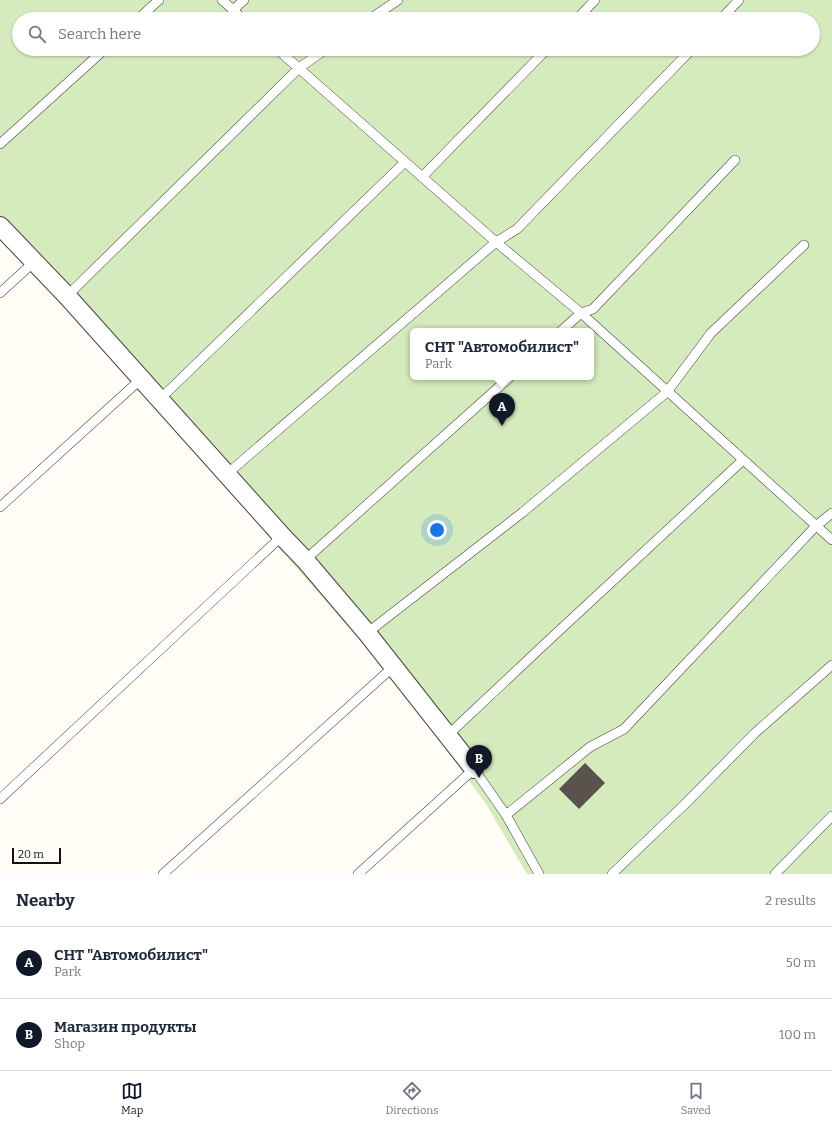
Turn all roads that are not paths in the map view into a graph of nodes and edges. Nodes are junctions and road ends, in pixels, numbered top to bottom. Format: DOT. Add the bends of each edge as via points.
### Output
graph roads {
  1 [pos="159,0"];
  2 [pos="222,0"];
  3 [pos="244,0"];
  4 [pos="398,0"];
  5 [pos="595,0"];
  6 [pos="739,0"];
  7 [pos="233,10"];
  8 [pos="146,12"];
  9 [pos="235,12"];
  10 [pos="380,12"];
  11 [pos="584,12"];
  12 [pos="728,12"];
  13 [pos="97,56"];
  14 [pos="285,56"];
  15 [pos="316,56"];
  16 [pos="540,56"];
  17 [pos="685,56"];
  18 [pos="299,68"];
  19 [pos="0,144"];
  20 [pos="735,160"];
  21 [pos="405,162"];
  22 [pos="422,177"];
  23 [pos="0,226"];
  24 [pos="496,242"];
  25 [pos="804,245"];
  26 [pos="34,262"];
  27 [pos="1,289"];
  28 [pos="67,296"];
  29 [pos="581,313"];
  30 [pos="564,328"];
  31 [pos="141,379"];
  32 [pos="507,380"];
  33 [pos="667,392"];
  34 [pos="159,400"];
  35 [pos="743,460"];
  36 [pos="227,474"];
  37 [pos="0,507"];
  38 [pos="832,514"];
  39 [pos="816,526"];
  40 [pos="282,536"];
  41 [pos="832,540"];
  42 [pos="305,560"];
  43 [pos="367,633"];
  44 [pos="832,665"];
  45 [pos="393,666"];
  46 [pos="448,735"];
  47 [pos="474,769"];
  48 [pos="0,800"];
  49 [pos="506,815"];
  50 [pos="832,816"];
  51 [pos="163,874"];
  52 [pos="358,874"];
  53 [pos="539,874"];
  54 [pos="612,874"];
  55 [pos="775,874"];
  1 -- 8 [label="lane"];
  2 -- 7 [label="lane"];
  3 -- 7 [label="lane"];
  4 -- 10 [label="lane"];
  5 -- 11 [label="lane"];
  6 -- 12 [label="lane"];
  7 -- 9 [label="lane"];
  13 -- 19 [label="lane"];
  14 -- 18 [label="lane"];
  15 -- 18 [label="lane"];
  16 -- 22 [label="lane"];
  17 -- 24 [label="lane" via="517,229"];
  18 -- 21 [label="lane"];
  18 -- 28 [label="lane"];
  20 -- 29 [label="lane" via="593,309"];
  21 -- 22 [label="lane"];
  21 -- 34 [label="lane"];
  22 -- 24 [label="lane"];
  23 -- 26 [label="street"];
  24 -- 29 [label="lane"];
  24 -- 36 [label="lane"];
  25 -- 33 [label="lane" via="711,333"];
  26 -- 27 [label="lane"];
  26 -- 28 [label="street"];
  28 -- 31 [label="street"];
  29 -- 30 [label="lane"];
  29 -- 33 [label="lane"];
  31 -- 34 [label="street"];
  31 -- 37 [label="lane"];
  32 -- 42 [label="lane"];
  33 -- 35 [label="lane"];
  33 -- 43 [label="lane" via="523,512"];
  34 -- 36 [label="street"];
  35 -- 39 [label="lane"];
  35 -- 46 [label="lane"];
  36 -- 40 [label="street"];
  38 -- 39 [label="lane"];
  39 -- 41 [label="lane"];
  39 -- 49 [label="lane" via="624,728 590,747"];
  40 -- 42 [label="street"];
  40 -- 48 [label="lane"];
  42 -- 43 [label="street"];
  43 -- 45 [label="street"];
  44 -- 54 [label="lane" via="756,733"];
  45 -- 46 [label="street"];
  45 -- 51 [label="lane"];
  46 -- 47 [label="street"];
  47 -- 49 [label="lane"];
  47 -- 52 [label="lane"];
  49 -- 53 [label="lane"];
  50 -- 55 [label="lane"];
}
